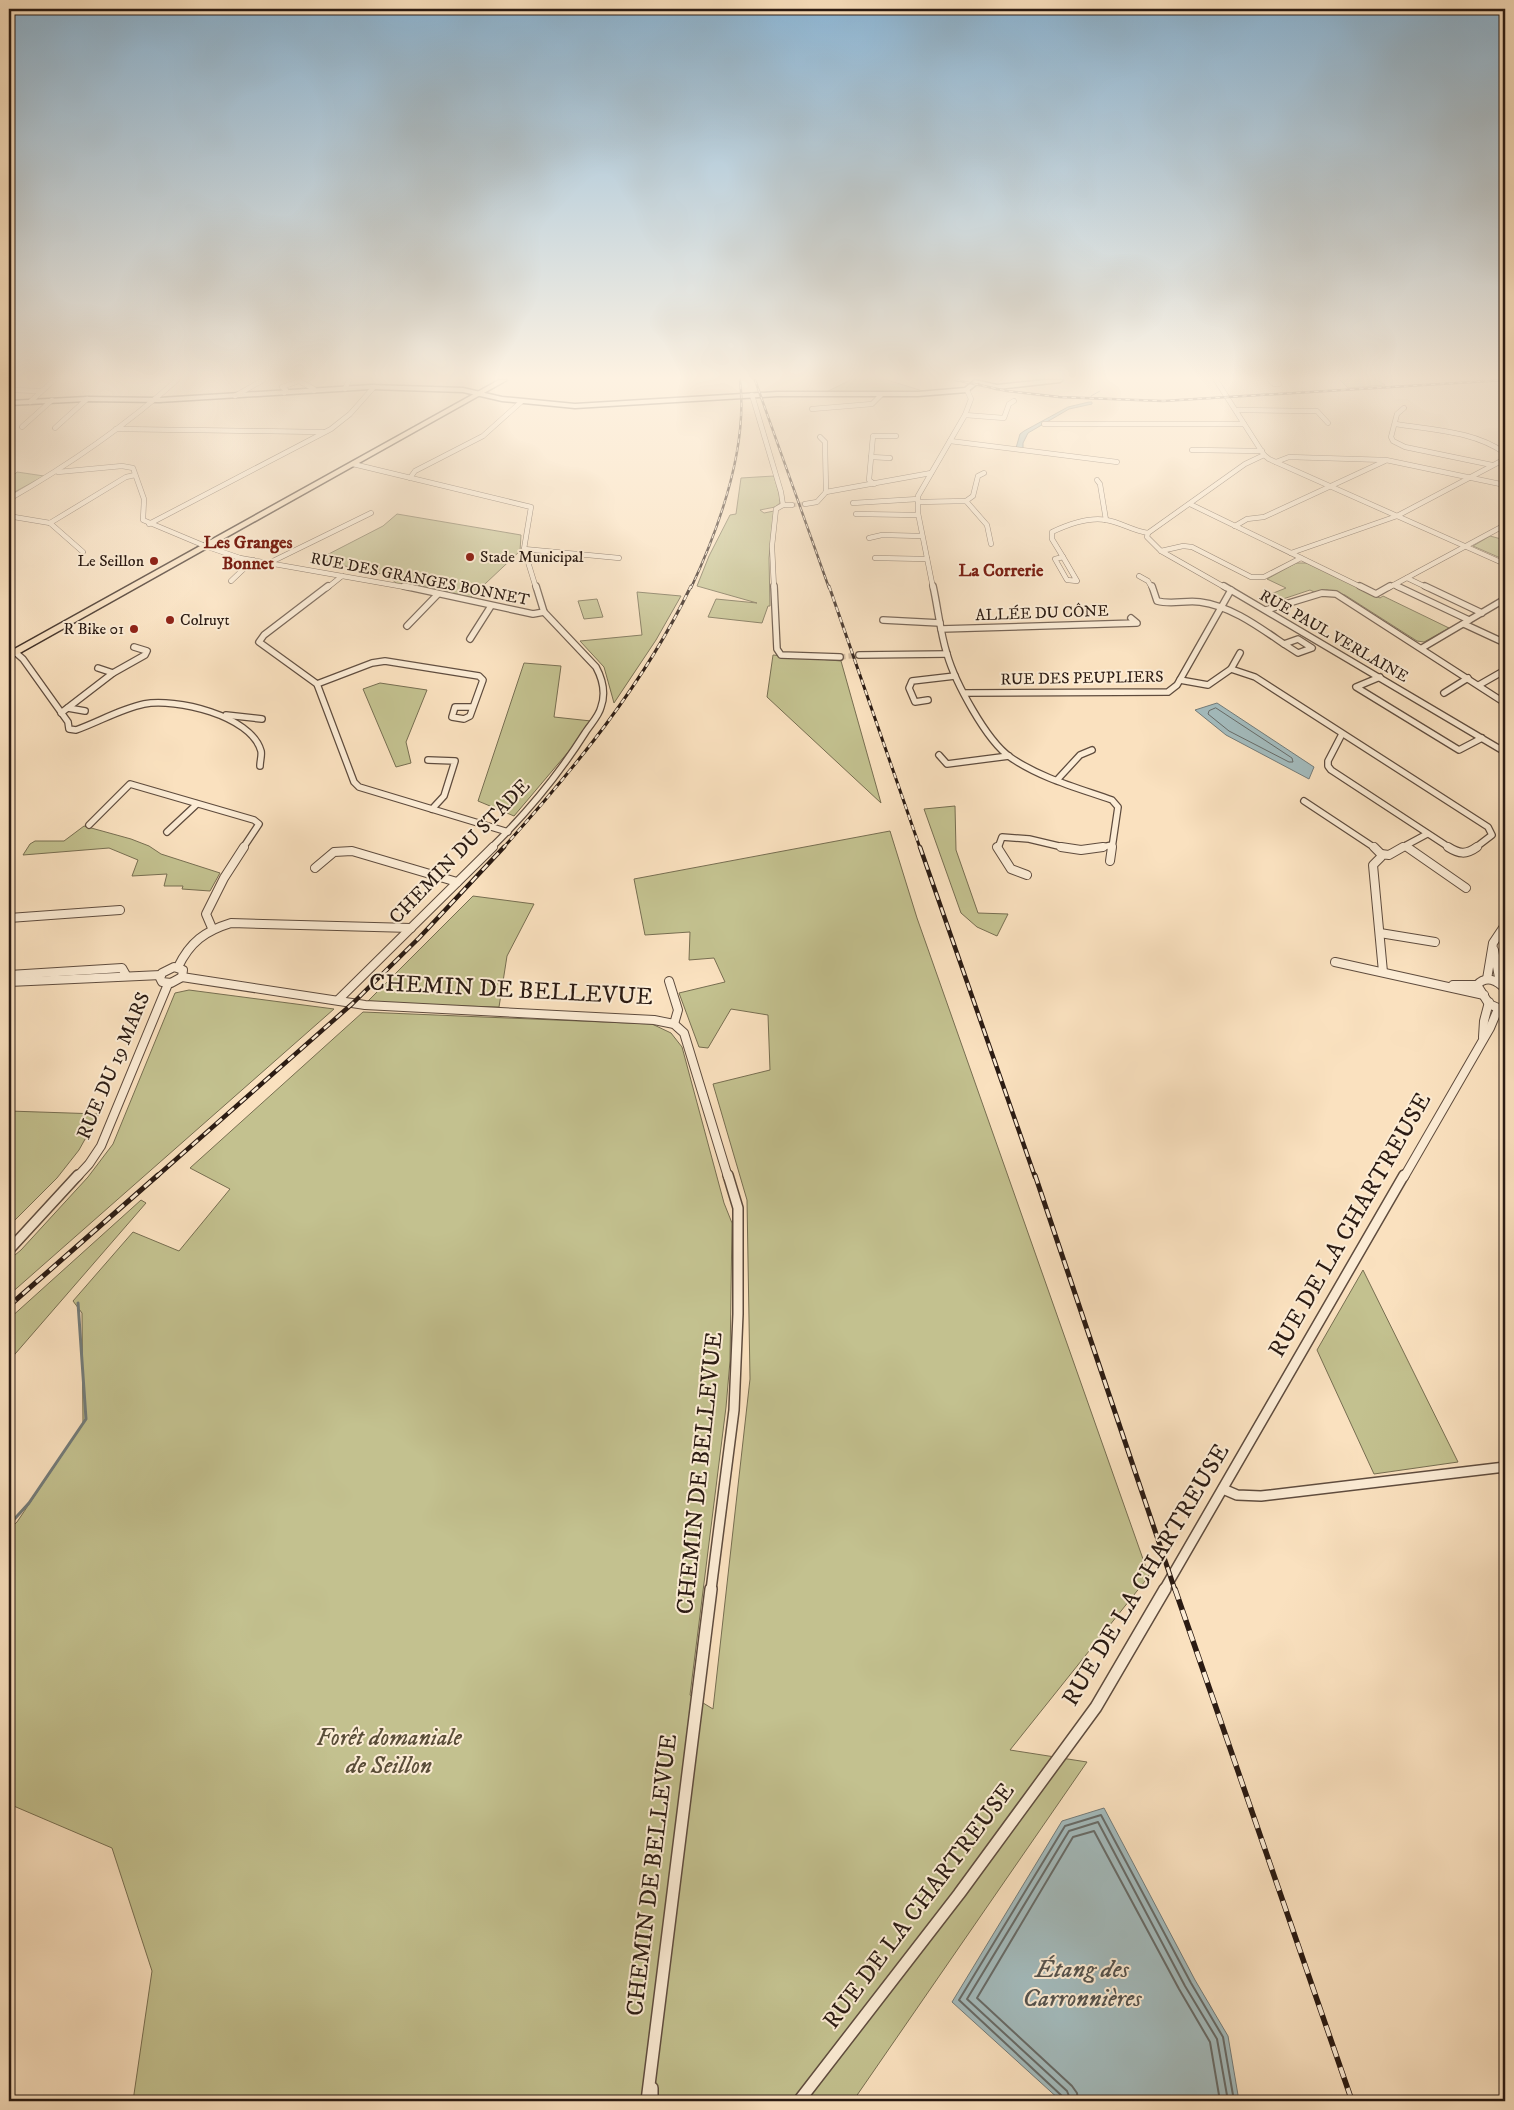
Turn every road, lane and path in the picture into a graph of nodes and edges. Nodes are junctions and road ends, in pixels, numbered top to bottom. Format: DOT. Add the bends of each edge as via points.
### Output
graph roads {
  1 [pos="46,478"];
  2 [pos="124,478"];
  3 [pos="137,478"];
  4 [pos="235,478"];
  5 [pos="326,478"];
  6 [pos="412,478"];
  7 [pos="777,478"];
  8 [pos="825,478"];
  9 [pos="869,478"];
  10 [pos="903,478"];
  11 [pos="928,478"];
  12 [pos="977,478"];
  13 [pos="1225,478"];
  14 [pos="1314,478"];
  15 [pos="1347,478"];
  16 [pos="1469,478"];
  17 [pos="1472,478"];
  18 [pos="1097,480"];
  19 [pos="874,484"];
  20 [pos="1505,485"];
  21 [pos="1331,486"];
  22 [pos="826,492"];
  23 [pos="9,499"];
  24 [pos="918,501"];
  25 [pos="966,501"];
  26 [pos="853,503"];
  27 [pos="806,504"];
  28 [pos="1190,504"];
  29 [pos="783,505"];
  30 [pos="792,505"];
  31 [pos="371,513"];
  32 [pos="856,514"];
  33 [pos="918,515"];
  34 [pos="1397,516"];
  35 [pos="14,517"];
  36 [pos="1106,520"];
  37 [pos="50,524"];
  38 [pos="149,524"];
  39 [pos="1505,525"];
  40 [pos="1235,526"];
  41 [pos="1148,533"];
  42 [pos="922,536"];
  43 [pos="869,538"];
  44 [pos="991,544"];
  45 [pos="206,546"];
  46 [pos="1467,546"];
  47 [pos="524,549"];
  48 [pos="1162,550"];
  49 [pos="83,552"];
  50 [pos="1291,553"];
  51 [pos="1062,557"];
  52 [pos="619,558"];
  53 [pos="874,558"];
  54 [pos="1301,558"];
  55 [pos="926,559"];
  56 [pos="253,560"];
  57 [pos="269,563"];
  58 [pos="1505,564"];
  59 [pos="342,576"];
  60 [pos="1138,576"];
  61 [pos="1407,578"];
  62 [pos="231,581"];
  63 [pos="1394,585"];
  64 [pos="1231,590"];
  65 [pos="438,594"];
  66 [pos="1505,599"];
  67 [pos="1502,604"];
  68 [pos="492,606"];
  69 [pos="1221,609"];
  70 [pos="1266,610"];
  71 [pos="544,612"];
  72 [pos="1482,613"];
  73 [pos="1131,618"];
  74 [pos="883,620"];
  75 [pos="1466,622"];
  76 [pos="407,626"];
  77 [pos="940,626"];
  78 [pos="470,639"];
  79 [pos="1505,642"];
  80 [pos="1284,644"];
  81 [pos="134,647"];
  82 [pos="1422,648"];
  83 [pos="1240,653"];
  84 [pos="12,654"];
  85 [pos="947,654"];
  86 [pos="859,655"];
  87 [pos="840,657"];
  88 [pos="98,668"];
  89 [pos="1231,670"];
  90 [pos="113,673"];
  91 [pos="1500,674"];
  92 [pos="955,676"];
  93 [pos="1380,678"];
  94 [pos="1468,678"];
  95 [pos="1180,680"];
  96 [pos="316,684"];
  97 [pos="1208,685"];
  98 [pos="1479,685"];
  99 [pos="1212,692"];
  100 [pos="1444,693"];
  101 [pos="966,694"];
  102 [pos="928,700"];
  103 [pos="1505,703"];
  104 [pos="473,707"];
  105 [pos="68,708"];
  106 [pos="85,711"];
  107 [pos="61,713"];
  108 [pos="220,715"];
  109 [pos="262,719"];
  110 [pos="1342,734"];
  111 [pos="1482,738"];
  112 [pos="1092,750"];
  113 [pos="1505,752"];
  114 [pos="939,755"];
  115 [pos="1009,756"];
  116 [pos="428,760"];
  117 [pos="260,766"];
  118 [pos="1057,780"];
  119 [pos="1304,802"];
  120 [pos="197,804"];
  121 [pos="432,809"];
  122 [pos="89,825"];
  123 [pos="167,832"];
  124 [pos="508,832"];
  125 [pos="1427,834"];
  126 [pos="1112,845"];
  127 [pos="1405,846"];
  128 [pos="1381,854"];
  129 [pos="1110,861"];
  130 [pos="316,868"];
  131 [pos="1027,875"];
  132 [pos="458,882"];
  133 [pos="1466,888"];
  134 [pos="120,910"];
  135 [pos="9,918"];
  136 [pos="1505,925"];
  137 [pos="212,928"];
  138 [pos="411,928"];
  139 [pos="1380,933"];
  140 [pos="1435,942"];
  141 [pos="1493,943"];
  142 [pos="1336,962"];
  143 [pos="178,967"];
  144 [pos="1383,972"];
  145 [pos="9,974"];
  146 [pos="126,975"];
  147 [pos="160,975"];
  148 [pos="182,977"];
  149 [pos="1487,979"];
  150 [pos="669,981"];
  151 [pos="9,982"];
  152 [pos="168,984"];
  153 [pos="1436,984"];
  154 [pos="1477,985"];
  155 [pos="1503,986"];
  156 [pos="1484,995"];
  157 [pos="338,1000"];
  158 [pos="1488,1002"];
  159 [pos="1502,1010"];
  160 [pos="674,1024"];
  161 [pos="1483,1039"];
  162 [pos="9,1250"];
  163 [pos="1505,1467"];
  164 [pos="1223,1489"];
  165 [pos="652,2056"];
  166 [pos="646,2101"];
  167 [pos="652,2101"];
  168 [pos="799,2101"];
  1 -- 23 [label="street"];
  2 -- 37 [label="street"];
  3 -- 38 [label="street" via="144,499 143,520"];
  4 -- 38 [label="street"];
  5 -- 45 [label="main road"];
  6 -- 47 [label="street, CHEMIN DU STADE" via="532,507"];
  7 -- 29 [label="street"];
  8 -- 22 [label="street"];
  9 -- 19 [label="street"];
  10 -- 19 [label="street"];
  11 -- 24 [label="street"];
  12 -- 25 [label="street" via="973,496"];
  13 -- 28 [label="street"];
  14 -- 21 [label="street"];
  15 -- 21 [label="street"];
  16 -- 34 [label="street"];
  17 -- 20 [label="street"];
  18 -- 36 [label="street"];
  19 -- 22 [label="street"];
  21 -- 34 [label="street"];
  21 -- 40 [label="street" via="1264,517"];
  22 -- 27 [label="street" via="817,502"];
  24 -- 25 [label="street"];
  24 -- 26 [label="street"];
  24 -- 33 [label="street"];
  25 -- 44 [label="street" via="984,518 991,534"];
  28 -- 40 [label="street"];
  28 -- 41 [label="street"];
  29 -- 30 [label="street"];
  29 -- 87 [label="street" via="776,509 772,546 777,649 781,655"];
  31 -- 57 [label="street"];
  32 -- 33 [label="street"];
  33 -- 42 [label="street"];
  34 -- 46 [label="street"];
  34 -- 50 [label="street"];
  35 -- 37 [label="street"];
  36 -- 41 [label="street"];
  36 -- 51 [label="street" via="1062,526 1052,532 1052,539"];
  37 -- 49 [label="street"];
  38 -- 45 [label="street, RUE DES GRANGES BONNET"];
  39 -- 46 [label="street"];
  40 -- 50 [label="street"];
  41 -- 48 [label="street, RUE PAUL VERLAINE" via="1147,538"];
  42 -- 43 [label="street" via="882,535"];
  42 -- 55 [label="street"];
  45 -- 56 [label="street, RUE DES GRANGES BONNET"];
  45 -- 84 [label="main road"];
  46 -- 58 [label="street"];
  46 -- 61 [label="street"];
  47 -- 52 [label="street"];
  47 -- 71 [label="street, CHEMIN DU STADE"];
  48 -- 54 [label="street" via="1192,547 1259,578"];
  48 -- 64 [label="street, RUE PAUL VERLAINE"];
  50 -- 54 [label="street"];
  51 -- 51 [label="street" via="1055,559 1067,580 1077,581"];
  53 -- 55 [label="street"];
  54 -- 63 [label="street" via="1376,594"];
  55 -- 77 [label="street"];
  56 -- 57 [label="street, RUE DES GRANGES BONNET"];
  56 -- 62 [label="street"];
  57 -- 59 [label="street, RUE DES GRANGES BONNET"];
  59 -- 65 [label="street, RUE DES GRANGES BONNET"];
  59 -- 96 [label="street" via="259,642"];
  60 -- 69 [label="street" via="1152,584 1157,601 1166,604 1198,602"];
  61 -- 63 [label="street"];
  61 -- 72 [label="street"];
  63 -- 75 [label="street"];
  64 -- 69 [label="street, RUE DES PEUPLIERS"];
  64 -- 70 [label="street, RUE PAUL VERLAINE"];
  65 -- 68 [label="street, RUE DES GRANGES BONNET"];
  65 -- 76 [label="street"];
  66 -- 67 [label="street"];
  67 -- 72 [label="street"];
  68 -- 71 [label="street, RUE DES GRANGES BONNET" via="533,614"];
  68 -- 78 [label="street"];
  69 -- 80 [label="street"];
  69 -- 95 [label="street, RUE DES PEUPLIERS"];
  70 -- 82 [label="street" via="1322,593 1336,594"];
  70 -- 93 [label="street, RUE PAUL VERLAINE"];
  71 -- 124 [label="street, CHEMIN DU STADE" via="596,667 602,676 604,694 601,708 571,755"];
  72 -- 75 [label="street"];
  73 -- 77 [label="street, ALLÉE DU CÔNE" via="1137,623"];
  74 -- 77 [label="street"];
  75 -- 79 [label="street"];
  75 -- 82 [label="street"];
  77 -- 85 [label="street"];
  81 -- 90 [label="street" via="147,651"];
  82 -- 94 [label="street"];
  83 -- 89 [label="street"];
  84 -- 107 [label="street" via="23,659"];
  85 -- 86 [label="street"];
  85 -- 92 [label="street"];
  88 -- 90 [label="street"];
  89 -- 97 [label="street"];
  89 -- 110 [label="street" via="1255,677"];
  90 -- 105 [label="street"];
  91 -- 98 [label="street"];
  92 -- 101 [label="street"];
  92 -- 102 [label="street" via="912,681 909,688 916,702"];
  93 -- 111 [label="street, RUE PAUL VERLAINE"];
  93 -- 111 [label="street" via="1356,687 1456,751"];
  94 -- 98 [label="street"];
  94 -- 100 [label="street"];
  95 -- 97 [label="street"];
  95 -- 101 [label="street, RUE DES PEUPLIERS" via="1168,692"];
  96 -- 104 [label="street" via="385,661 482,678"];
  96 -- 121 [label="street" via="354,782 359,787"];
  97 -- 99 [label="street"];
  98 -- 103 [label="street"];
  101 -- 115 [label="street" via="995,743"];
  105 -- 106 [label="street"];
  105 -- 107 [label="street"];
  107 -- 108 [label="street" via="69,729 76,730 154,703"];
  108 -- 109 [label="street"];
  108 -- 117 [label="street" via="254,739 261,751"];
  110 -- 125 [label="street" via="1328,766"];
  110 -- 125 [label="street" via="1488,827 1492,833 1464,854 1451,850"];
  111 -- 113 [label="street, RUE PAUL VERLAINE"];
  112 -- 118 [label="street" via="1080,755"];
  114 -- 115 [label="street" via="947,764"];
  115 -- 118 [label="street"];
  116 -- 121 [label="street" via="455,762 444,796"];
  118 -- 126 [label="street" via="1112,800 1118,807"];
  119 -- 128 [label="street"];
  120 -- 122 [label="street" via="130,784"];
  120 -- 123 [label="street"];
  120 -- 137 [label="street" via="259,824 224,878 206,914"];
  121 -- 124 [label="street"];
  124 -- 132 [label="street, CHEMIN DU STADE"];
  125 -- 127 [label="street"];
  126 -- 129 [label="street"];
  126 -- 131 [label="street" via="1081,851 1014,836 1002,837 997,846 1011,869"];
  127 -- 128 [label="street" via="1389,855"];
  127 -- 133 [label="street"];
  128 -- 139 [label="street" via="1373,865"];
  130 -- 132 [label="street" via="334,852 352,851"];
  132 -- 138 [label="street, CHEMIN DU STADE"];
  134 -- 135 [label="street"];
  136 -- 141 [label="street"];
  137 -- 138 [label="street" via="231,922"];
  137 -- 143 [label="street" via="186,949"];
  138 -- 157 [label="street, CHEMIN DU STADE"];
  139 -- 140 [label="street"];
  139 -- 144 [label="street"];
  141 -- 149 [label="street"];
  141 -- 155 [label="street"];
  142 -- 144 [label="street"];
  143 -- 147 [label="street"];
  143 -- 148 [label="street" via="183,970"];
  144 -- 153 [label="street"];
  145 -- 146 [label="street" via="122,968"];
  146 -- 147 [label="street"];
  146 -- 151 [label="street"];
  147 -- 152 [label="street" via="160,980"];
  148 -- 152 [label="street"];
  148 -- 157 [label="street, CHEMIN DE BELLEVUE"];
  149 -- 154 [label="street"];
  149 -- 155 [label="street"];
  150 -- 160 [label="street" via="678,1010"];
  152 -- 162 [label="street, RUE DU 19 MARS" via="101,1146 89,1164"];
  153 -- 154 [label="street"];
  153 -- 156 [label="street"];
  154 -- 156 [label="street"];
  156 -- 158 [label="street"];
  157 -- 160 [label="street, CHEMIN DE BELLEVUE" via="365,1005 654,1020"];
  158 -- 159 [label="street"];
  158 -- 161 [label="street, RUE DE LA CHARTREUSE"];
  159 -- 161 [label="street, RUE DE LA CHARTREUSE"];
  160 -- 165 [label="street, CHEMIN DE BELLEVUE" via="684,1033 738,1208 738,1314 734,1410"];
  161 -- 164 [label="street, RUE DE LA CHARTREUSE"];
  163 -- 164 [label="street" via="1261,1496 1237,1495"];
  164 -- 168 [label="street, RUE DE LA CHARTREUSE" via="1096,1707 959,1894"];
  165 -- 166 [label="street, CHEMIN DE BELLEVUE"];
  165 -- 167 [label="street"];
}
